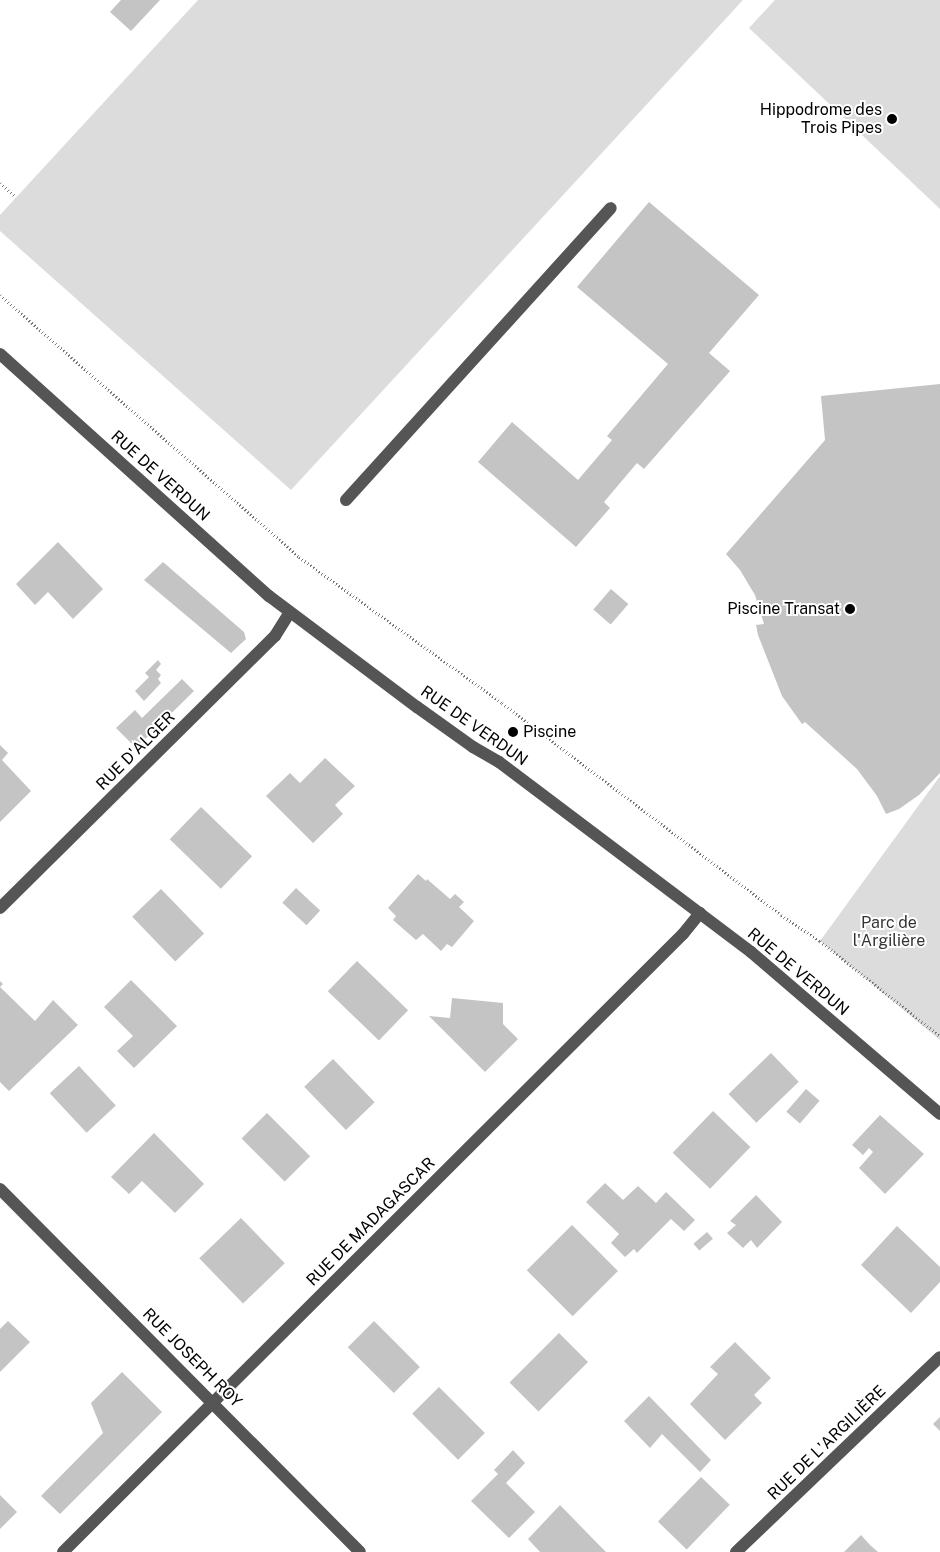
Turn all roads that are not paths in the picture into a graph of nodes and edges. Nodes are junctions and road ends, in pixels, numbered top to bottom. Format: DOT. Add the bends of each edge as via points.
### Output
graph roads {
  1 [pos="611,208"];
  2 [pos="0,354"];
  3 [pos="346,500"];
  4 [pos="290,612"];
  5 [pos="0,908"];
  6 [pos="700,913"];
  7 [pos="940,1114"];
  8 [pos="0,1189"];
  9 [pos="940,1357"];
  10 [pos="213,1402"];
  11 [pos="63,1552"];
  12 [pos="360,1552"];
  13 [pos="736,1552"];
  1 -- 3 [label="street"];
  2 -- 4 [label="street, RUE DE VERDUN"];
  4 -- 5 [label="street, RUE D'ALGER" via="275,636"];
  4 -- 6 [label="street, RUE DE VERDUN" via="441,724 499,762"];
  6 -- 7 [label="street, RUE DE VERDUN" via="751,952"];
  6 -- 10 [label="street, RUE DE MADAGASCAR" via="683,934"];
  8 -- 10 [label="street, RUE JOSEPH ROY"];
  9 -- 13 [label="street, RUE DE L'ARGILIÈRE"];
  10 -- 11 [label="street, RUE DE MADAGASCAR"];
  10 -- 12 [label="street, RUE JOSEPH ROY"];
}
